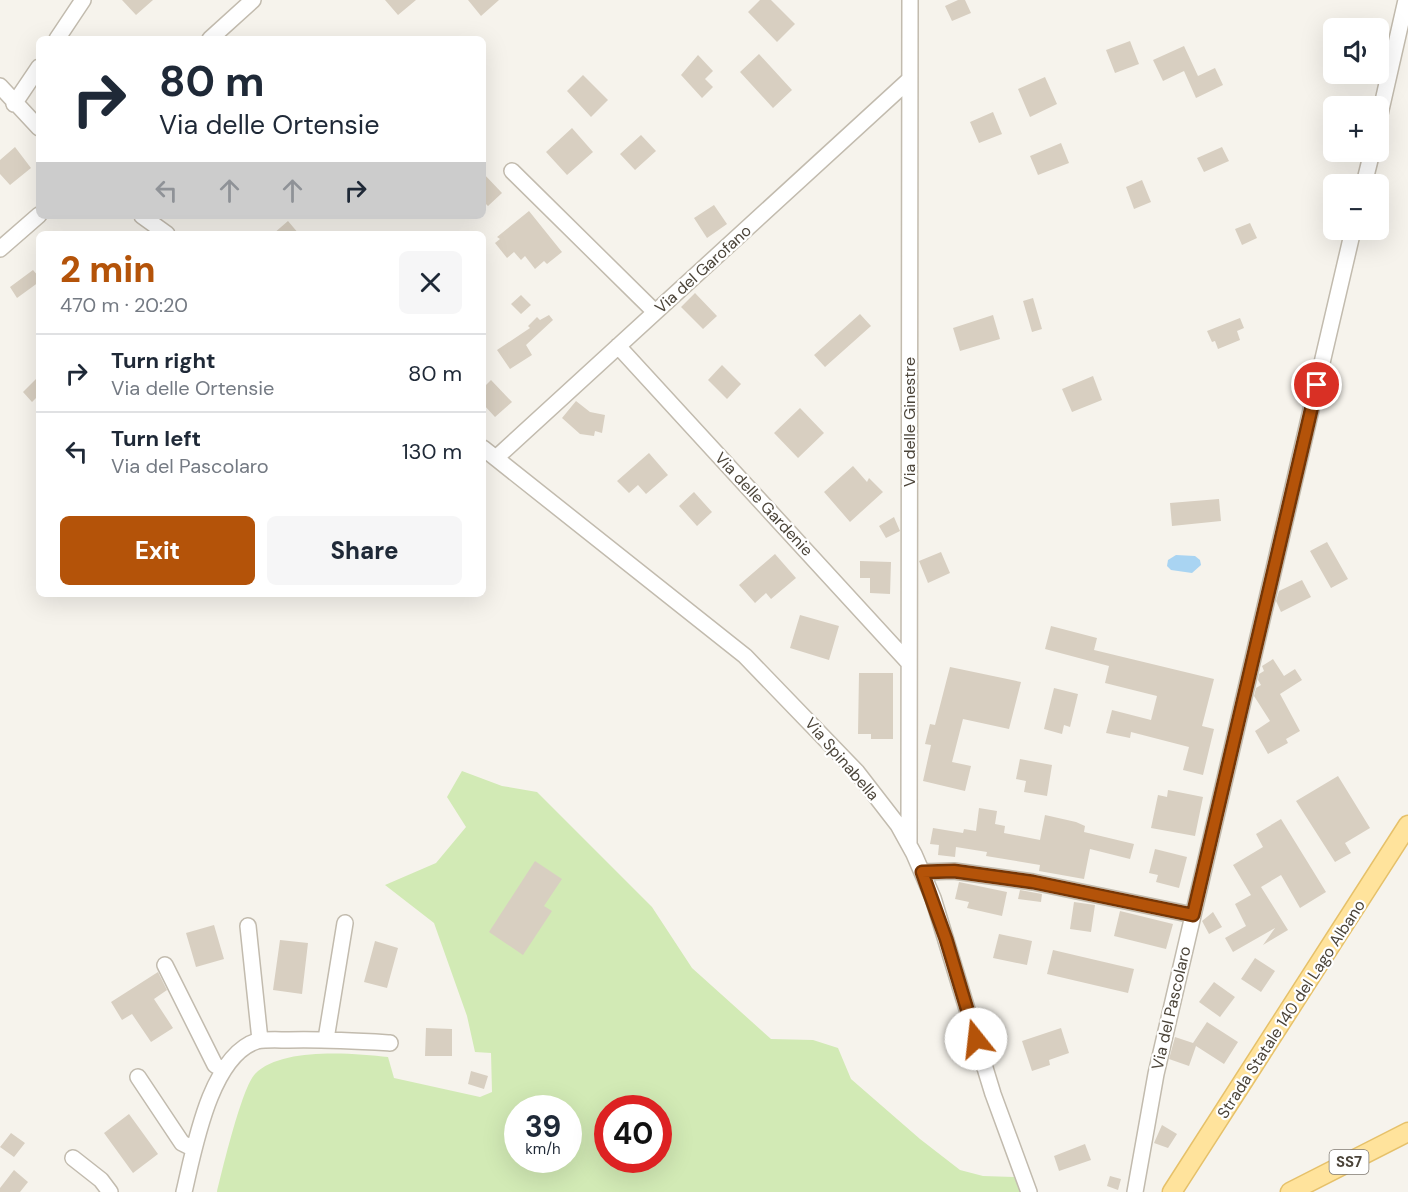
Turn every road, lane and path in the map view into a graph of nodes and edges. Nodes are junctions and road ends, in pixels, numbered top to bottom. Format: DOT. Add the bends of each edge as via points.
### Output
graph roads {
  1 [pos="83,0"];
  2 [pos="254,0"];
  3 [pos="910,0"];
  4 [pos="1406,0"];
  5 [pos="59,36"];
  6 [pos="213,36"];
  7 [pos="36,71"];
  8 [pos="909,80"];
  9 [pos="0,86"];
  10 [pos="1384,96"];
  11 [pos="14,104"];
  12 [pos="36,125"];
  13 [pos="512,171"];
  14 [pos="36,218"];
  15 [pos="146,219"];
  16 [pos="162,231"];
  17 [pos="1351,240"];
  18 [pos="0,249"];
  19 [pos="656,312"];
  20 [pos="618,346"];
  21 [pos="486,450"];
  22 [pos="496,458"];
  23 [pos="909,663"];
  24 [pos="1408,825"];
  25 [pos="909,844"];
  26 [pos="922,872"];
  27 [pos="1193,915"];
  28 [pos="345,923"];
  29 [pos="248,926"];
  30 [pos="165,965"];
  31 [pos="326,1039"];
  32 [pos="260,1040"];
  33 [pos="390,1042"];
  34 [pos="222,1069"];
  35 [pos="138,1077"];
  36 [pos="1408,1132"];
  37 [pos="194,1149"];
  38 [pos="73,1158"];
  39 [pos="1189,1168"];
  40 [pos="110,1192"];
  41 [pos="184,1192"];
  42 [pos="1029,1192"];
  43 [pos="1135,1192"];
  44 [pos="1172,1192"];
  45 [pos="1189,1192"];
  46 [pos="1290,1192"];
  1 -- 5 [label="street"];
  2 -- 6 [label="street"];
  3 -- 8 [label="street, Via delle Ginestre"];
  4 -- 10 [label="street"];
  7 -- 11 [label="street"];
  8 -- 19 [label="street, Via del Garofano"];
  8 -- 23 [label="street, Via delle Ginestre"];
  9 -- 11 [label="street"];
  11 -- 12 [label="street"];
  13 -- 19 [label="street"];
  14 -- 18 [label="street"];
  15 -- 16 [label="street"];
  17 -- 27 [label="street, Via del Pascolaro"];
  19 -- 20 [label="street, Via del Garofano"];
  20 -- 22 [label="street, Via del Garofano"];
  20 -- 23 [label="street, Via delle Gardenie"];
  21 -- 22 [label="street, Via Spinabella"];
  22 -- 25 [label="street, Via Spinabella" via="750,661 857,772"];
  23 -- 25 [label="street, Via delle Ginestre"];
  24 -- 39 [label="main road, Strada Statale 140 del Lago Albano"];
  25 -- 26 [label="street, Via Spinabella"];
  26 -- 27 [label="street" via="954,871 1033,882"];
  26 -- 42 [label="street, Via Spinabella" via="953,959 1002,1122"];
  27 -- 43 [label="street, Via del Pascolaro" via="1156,1074"];
  28 -- 31 [label="street"];
  29 -- 32 [label="street"];
  30 -- 34 [label="street" via="215,1065"];
  31 -- 32 [label="street"];
  31 -- 33 [label="street"];
  32 -- 34 [label="street" via="235,1055"];
  34 -- 37 [label="street"];
  35 -- 37 [label="street" via="182,1143"];
  36 -- 46 [label="main road, SS7"];
  37 -- 41 [label="street"];
  38 -- 40 [label="street"];
  39 -- 44 [label="main road, Strada Statale 140 del Lago Albano"];
  39 -- 45 [label="main road"];
}
